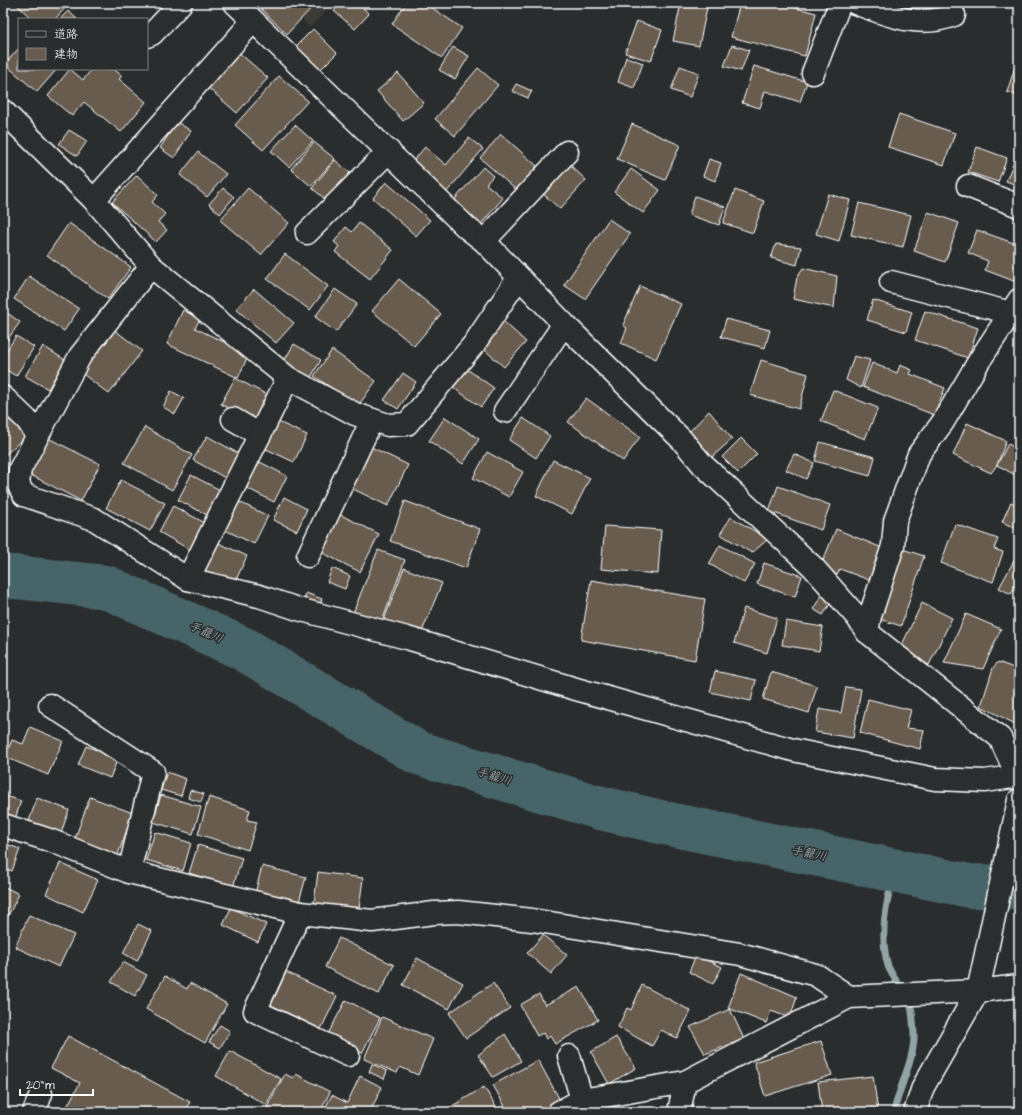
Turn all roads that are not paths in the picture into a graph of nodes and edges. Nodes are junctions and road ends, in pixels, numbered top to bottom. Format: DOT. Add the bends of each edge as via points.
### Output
graph roads {
  1 [pos="181,3"];
  2 [pos="234,3"];
  3 [pos="840,3"];
  4 [pos="854,3"];
  5 [pos="954,15"];
  6 [pos="253,21"];
  7 [pos="148,36"];
  8 [pos="813,73"];
  9 [pos="3,111"];
  10 [pos="389,151"];
  11 [pos="567,152"];
  12 [pos="968,186"];
  13 [pos="94,200"];
  14 [pos="1019,206"];
  15 [pos="307,233"];
  16 [pos="484,241"];
  17 [pos="151,266"];
  18 [pos="519,277"];
  19 [pos="891,282"];
  20 [pos="1016,310"];
  21 [pos="564,324"];
  22 [pos="288,378"];
  23 [pos="3,397"];
  24 [pos="505,411"];
  25 [pos="233,419"];
  26 [pos="372,420"];
  27 [pos="37,435"];
  28 [pos="260,435"];
  29 [pos="308,556"];
  30 [pos="188,579"];
  31 [pos="867,632"];
  32 [pos="50,705"];
  33 [pos="1019,776"];
  34 [pos="1019,800"];
  35 [pos="3,825"];
  36 [pos="129,872"];
  37 [pos="300,913"];
  38 [pos="1019,986"];
  39 [pos="978,991"];
  40 [pos="849,997"];
  41 [pos="348,1054"];
  42 [pos="569,1056"];
  43 [pos="686,1082"];
  44 [pos="582,1100"];
  45 [pos="559,1112"];
  46 [pos="679,1112"];
  47 [pos="916,1112"];
  1 -- 7 [label="street"];
  2 -- 6 [label="street"];
  3 -- 8 [label="street"];
  4 -- 5 [label="street" via="915,22 929,22"];
  6 -- 10 [label="street"];
  6 -- 13 [label="street"];
  9 -- 13 [label="street"];
  10 -- 15 [label="street"];
  10 -- 16 [label="street" via="467,228"];
  11 -- 16 [label="street"];
  12 -- 14 [label="street"];
  13 -- 17 [label="street"];
  16 -- 18 [label="street"];
  17 -- 22 [label="street"];
  17 -- 27 [label="street" via="80,356"];
  18 -- 21 [label="street"];
  18 -- 26 [label="street" via="474,344 407,424 388,425"];
  19 -- 20 [label="street"];
  20 -- 31 [label="street" via="979,361 943,422 919,454 895,521 893,546"];
  21 -- 24 [label="street"];
  21 -- 31 [label="street" via="703,465 813,566"];
  22 -- 26 [label="street" via="355,414"];
  22 -- 28 [label="street"];
  23 -- 27 [label="street" via="27,420"];
  25 -- 28 [label="street"];
  26 -- 29 [label="street"];
  27 -- 30 [label="street" via="20,469 18,484 24,496 94,519"];
  28 -- 30 [label="street"];
  30 -- 33 [label="street" via="260,596 793,750 935,779 986,781"];
  31 -- 33 [label="street" via="1000,738"];
  32 -- 36 [label="street" via="153,772"];
  34 -- 39 [label="street"];
  35 -- 36 [label="street" via="52,841"];
  36 -- 37 [label="street"];
  37 -- 40 [label="street" via="372,921 458,912 532,920 740,954 816,976"];
  37 -- 41 [label="street" via="254,1011"];
  38 -- 39 [label="street"];
  39 -- 40 [label="street"];
  39 -- 47 [label="street" via="923,1087"];
  40 -- 43 [label="street"];
  42 -- 44 [label="street"];
  43 -- 44 [label="street"];
  43 -- 46 [label="street"];
  44 -- 45 [label="street"];
}
